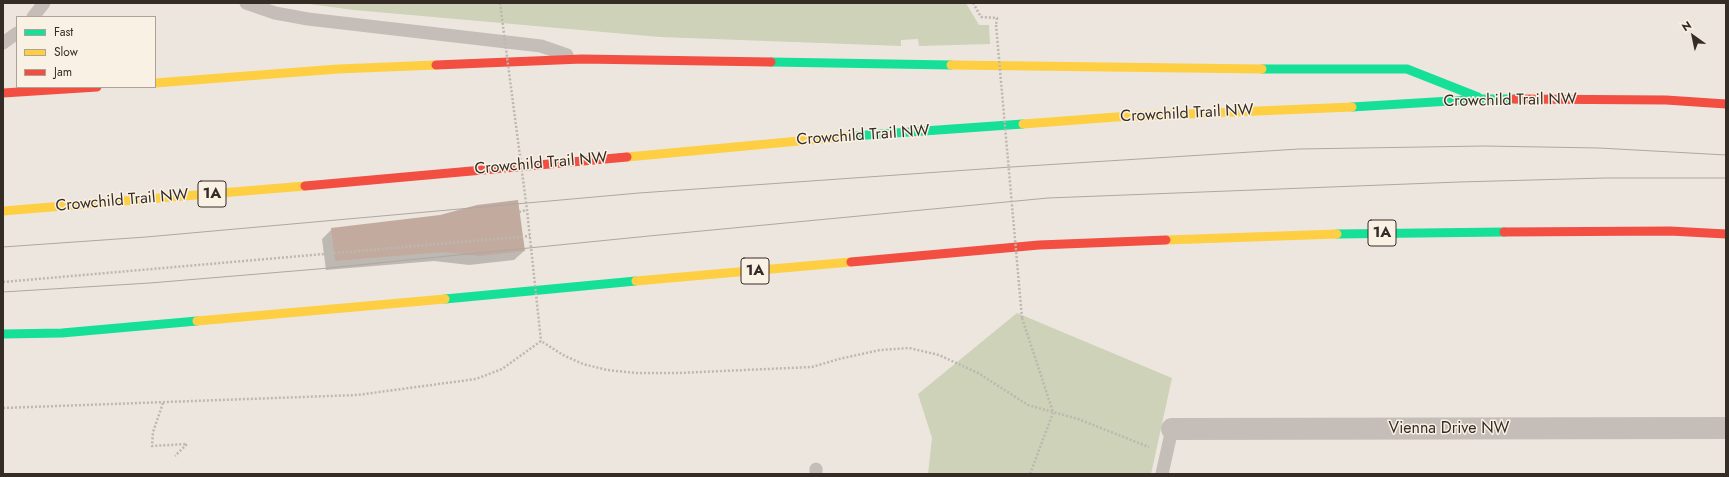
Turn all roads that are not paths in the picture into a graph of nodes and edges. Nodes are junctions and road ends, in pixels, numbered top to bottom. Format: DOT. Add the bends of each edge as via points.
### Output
graph roads {
  1 [pos="44,3"];
  2 [pos="246,3"];
  3 [pos="34,16"];
  4 [pos="16,34"];
  5 [pos="3,43"];
  6 [pos="582,60"];
  7 [pos="156,83"];
  8 [pos="84,88"];
  9 [pos="3,94"];
  10 [pos="1483,99"];
  11 [pos="1726,104"];
  12 [pos="3,211"];
  13 [pos="1726,234"];
  14 [pos="62,333"];
  15 [pos="3,334"];
  16 [pos="3,340"];
  17 [pos="1726,428"];
  18 [pos="1170,438"];
  19 [pos="1162,474"];
  1 -- 3 [label="lane"];
  2 -- 6 [label="lane" via="275,13 308,19 541,46"];
  4 -- 5 [label="lane"];
  6 -- 7 [label="highway" via="338,69"];
  6 -- 10 [label="highway" via="1407,69"];
  8 -- 9 [label="highway"];
  10 -- 11 [label="highway, Crowchild Trail NW / 1A" via="1666,100"];
  10 -- 12 [label="highway, Crowchild Trail NW / 1A" via="1116,117 832,138 257,191"];
  13 -- 14 [label="highway, 1A" via="1670,231 1367,233 1039,245"];
  14 -- 15 [label="highway, 1A"];
  14 -- 16 [label="highway"];
  17 -- 18 [label="street, Vienna Drive NW"];
  18 -- 19 [label="lane"];
}
